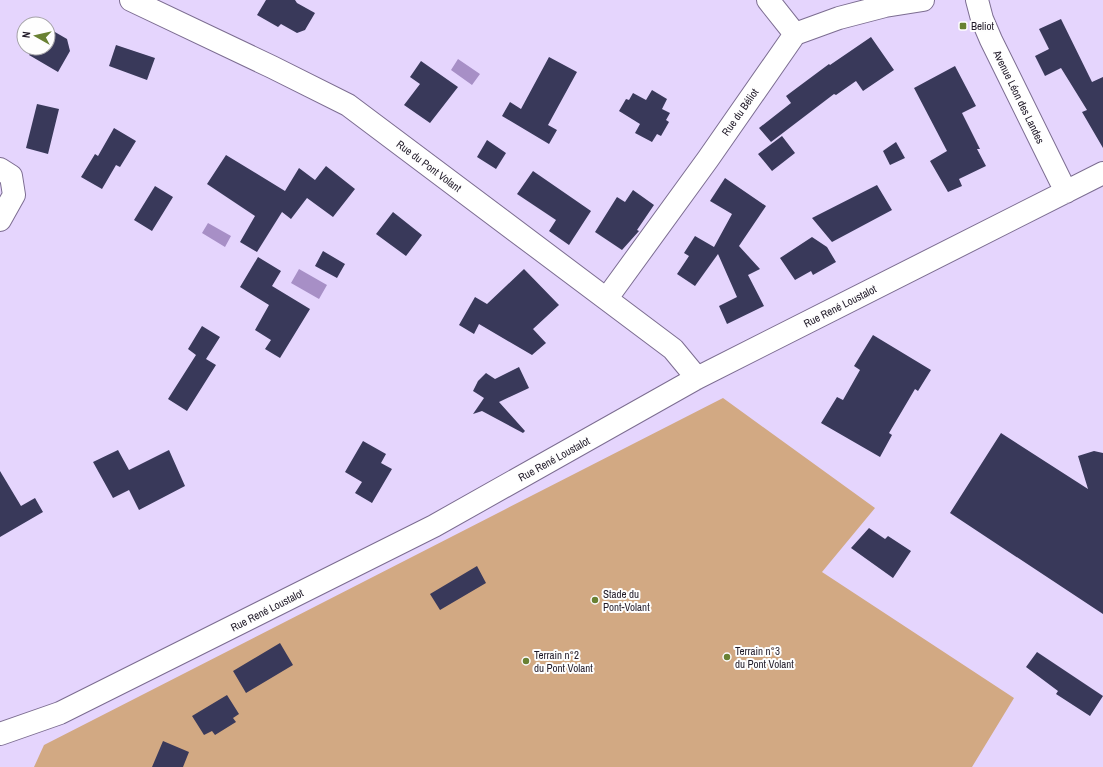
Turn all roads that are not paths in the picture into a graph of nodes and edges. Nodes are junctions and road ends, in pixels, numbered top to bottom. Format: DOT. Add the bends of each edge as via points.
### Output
graph roads {
  1 [pos="131,0"];
  2 [pos="768,0"];
  3 [pos="923,0"];
  4 [pos="977,0"];
  5 [pos="795,34"];
  6 [pos="0,169"];
  7 [pos="1103,173"];
  8 [pos="1066,192"];
  9 [pos="0,220"];
  10 [pos="607,298"];
  11 [pos="697,378"];
  12 [pos="0,734"];
  1 -- 10 [label="street, Rue du Pont Volant" via="348,105"];
  2 -- 5 [label="street"];
  3 -- 5 [label="street" via="885,6 839,18"];
  4 -- 8 [label="street, Avenue Léon des Landes" via="991,40"];
  5 -- 10 [label="street, Rue du Béliot"];
  6 -- 9 [label="street" via="12,176 14,195"];
  7 -- 8 [label="street, Rue René Loustalot"];
  8 -- 11 [label="street, Rue René Loustalot"];
  10 -- 11 [label="street, Rue du Pont Volant" via="673,349"];
  11 -- 12 [label="street, Rue René Loustalot" via="434,526 60,713"];
}
